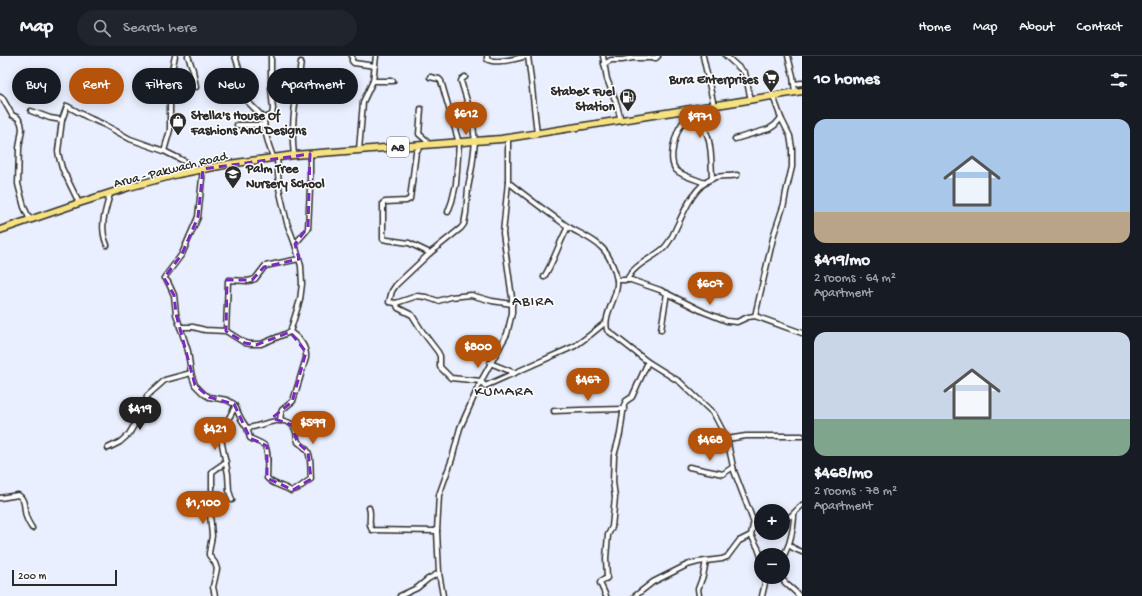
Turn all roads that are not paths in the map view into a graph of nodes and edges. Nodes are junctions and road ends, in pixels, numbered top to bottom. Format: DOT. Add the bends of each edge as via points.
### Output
graph roads {
  1 [pos="174,56"];
  2 [pos="188,56"];
  3 [pos="235,56"];
  4 [pos="271,56"];
  5 [pos="352,56"];
  6 [pos="376,56"];
  7 [pos="487,56"];
  8 [pos="528,56"];
  9 [pos="603,56"];
  10 [pos="658,56"];
  11 [pos="703,56"];
  12 [pos="726,56"];
  13 [pos="788,56"];
  14 [pos="301,62"];
  15 [pos="604,64"];
  16 [pos="375,66"];
  17 [pos="192,68"];
  18 [pos="239,68"];
  19 [pos="430,77"];
  20 [pos="465,77"];
  21 [pos="373,81"];
  22 [pos="393,81"];
  23 [pos="802,83"];
  24 [pos="794,84"];
  25 [pos="802,91"];
  26 [pos="795,92"];
  27 [pos="774,96"];
  28 [pos="0,97"];
  29 [pos="751,100"];
  30 [pos="250,104"];
  31 [pos="714,106"];
  32 [pos="421,109"];
  33 [pos="31,111"];
  34 [pos="681,111"];
  35 [pos="264,118"];
  36 [pos="781,118"];
  37 [pos="62,120"];
  38 [pos="621,120"];
  39 [pos="685,120"];
  40 [pos="237,125"];
  41 [pos="264,125"];
  42 [pos="537,134"];
  43 [pos="508,138"];
  44 [pos="735,139"];
  45 [pos="475,142"];
  46 [pos="459,143"];
  47 [pos="428,145"];
  48 [pos="421,146"];
  49 [pos="359,150"];
  50 [pos="164,151"];
  51 [pos="310,154"];
  52 [pos="294,156"];
  53 [pos="275,157"];
  54 [pos="203,169"];
  55 [pos="194,170"];
  56 [pos="737,175"];
  57 [pos="712,179"];
  58 [pos="508,182"];
  59 [pos="706,182"];
  60 [pos="110,194"];
  61 [pos="79,203"];
  62 [pos="448,212"];
  63 [pos="30,220"];
  64 [pos="568,226"];
  65 [pos="0,230"];
  66 [pos="296,244"];
  67 [pos="107,245"];
  68 [pos="430,253"];
  69 [pos="299,259"];
  70 [pos="544,276"];
  71 [pos="617,280"];
  72 [pos="627,280"];
  73 [pos="667,293"];
  74 [pos="396,303"];
  75 [pos="512,304"];
  76 [pos="755,316"];
  77 [pos="606,322"];
  78 [pos="180,327"];
  79 [pos="661,330"];
  80 [pos="226,331"];
  81 [pos="801,331"];
  82 [pos="290,332"];
  83 [pos="648,362"];
  84 [pos="490,363"];
  85 [pos="191,373"];
  86 [pos="515,373"];
  87 [pos="481,381"];
  88 [pos="235,407"];
  89 [pos="624,409"];
  90 [pos="554,411"];
  91 [pos="280,421"];
  92 [pos="247,428"];
  93 [pos="802,436"];
  94 [pos="728,439"];
  95 [pos="108,448"];
  96 [pos="226,462"];
  97 [pos="689,466"];
  98 [pos="734,467"];
  99 [pos="0,498"];
  100 [pos="232,500"];
  101 [pos="802,506"];
  102 [pos="369,508"];
  103 [pos="794,514"];
  104 [pos="790,516"];
  105 [pos="754,523"];
  106 [pos="32,528"];
  107 [pos="437,531"];
  108 [pos="752,535"];
  109 [pos="789,545"];
  110 [pos="758,548"];
  111 [pos="787,548"];
  112 [pos="802,552"];
  113 [pos="706,561"];
  114 [pos="439,573"];
  115 [pos="765,584"];
  116 [pos="787,584"];
  117 [pos="215,596"];
  118 [pos="400,596"];
  119 [pos="443,596"];
  120 [pos="606,596"];
  121 [pos="635,596"];
  122 [pos="700,596"];
  123 [pos="762,596"];
  124 [pos="799,596"];
  1 -- 50 [label="street" via="170,79 170,130"];
  2 -- 17 [label="street"];
  3 -- 18 [label="street"];
  4 -- 35 [label="street" via="274,109 272,115"];
  5 -- 16 [label="street" via="355,63"];
  6 -- 16 [label="street"];
  7 -- 8 [label="street" via="487,59 497,61"];
  8 -- 42 [label="street"];
  9 -- 15 [label="street"];
  10 -- 15 [label="street" via="609,60"];
  11 -- 31 [label="street"];
  12 -- 29 [label="street" via="745,73"];
  13 -- 24 [label="street"];
  14 -- 52 [label="street" via="293,110"];
  15 -- 38 [label="street"];
  16 -- 21 [label="street"];
  19 -- 46 [label="street" via="441,81"];
  20 -- 45 [label="street" via="461,81 472,117"];
  21 -- 22 [label="street"];
  21 -- 49 [label="street" via="363,102"];
  23 -- 24 [label="street"];
  24 -- 26 [label="street"];
  25 -- 26 [label="main road, Arua - Pakwach Road / A8"];
  26 -- 27 [label="main road, Arua - Pakwach Road / A8"];
  27 -- 29 [label="main road, Arua - Pakwach Road / A8"];
  27 -- 36 [label="street"];
  28 -- 63 [label="street" via="21,123 18,184"];
  29 -- 31 [label="main road, Arua - Pakwach Road / A8"];
  30 -- 35 [label="street"];
  31 -- 34 [label="main road, Arua - Pakwach Road / A8"];
  32 -- 47 [label="street" via="418,134"];
  33 -- 37 [label="street"];
  34 -- 38 [label="main road, Arua - Pakwach Road / A8"];
  34 -- 39 [label="street"];
  35 -- 41 [label="street"];
  36 -- 44 [label="street" via="769,129"];
  36 -- 76 [label="street" via="791,141 792,173 774,234"];
  37 -- 50 [label="street" via="68,106 130,139"];
  37 -- 61 [label="street" via="59,157"];
  38 -- 42 [label="main road, Arua - Pakwach Road / A8"];
  39 -- 57 [label="street" via="696,121 706,131"];
  39 -- 59 [label="street" via="675,138 672,156 674,166 678,172"];
  40 -- 41 [label="street"];
  41 -- 53 [label="street" via="267,140"];
  42 -- 43 [label="main road, Arua - Pakwach Road / A8"];
  43 -- 45 [label="main road, Arua - Pakwach Road / A8"];
  43 -- 58 [label="street"];
  45 -- 46 [label="main road, Arua - Pakwach Road / A8"];
  45 -- 68 [label="street" via="464,224"];
  46 -- 47 [label="main road, Arua - Pakwach Road / A8"];
  46 -- 62 [label="street" via="456,184"];
  47 -- 48 [label="main road, Arua - Pakwach Road / A8"];
  48 -- 49 [label="main road, Arua - Pakwach Road / A8"];
  48 -- 68 [label="street" via="416,152 410,199 383,203 383,238 409,243"];
  49 -- 51 [label="main road, Arua - Pakwach Road / A8"];
  50 -- 55 [label="street" via="188,163"];
  51 -- 52 [label="main road, Arua - Pakwach Road / A8"];
  51 -- 66 [label="street" via="308,229"];
  52 -- 53 [label="main road, Arua - Pakwach Road / A8"];
  53 -- 54 [label="main road, Arua - Pakwach Road / A8"];
  53 -- 66 [label="street" via="287,223"];
  54 -- 55 [label="main road, Arua - Pakwach Road / A8"];
  54 -- 78 [label="street" via="198,217 182,254 164,277 174,295"];
  55 -- 60 [label="main road, Arua - Pakwach Road / A8"];
  56 -- 57 [label="street"];
  57 -- 59 [label="street"];
  58 -- 64 [label="street"];
  58 -- 75 [label="street" via="503,236"];
  59 -- 72 [label="street" via="696,191 667,244 634,270"];
  60 -- 61 [label="main road, Arua - Pakwach Road / A8"];
  60 -- 67 [label="street" via="103,222 103,235"];
  61 -- 63 [label="main road, Arua - Pakwach Road / A8"];
  63 -- 65 [label="main road, Arua - Pakwach Road / A8"];
  64 -- 70 [label="street"];
  64 -- 71 [label="street" via="602,247 611,261"];
  66 -- 69 [label="street"];
  68 -- 74 [label="street" via="394,288 389,302"];
  69 -- 80 [label="street" via="265,266 252,280 229,280"];
  69 -- 82 [label="street" via="302,284"];
  71 -- 72 [label="street"];
  71 -- 77 [label="street"];
  72 -- 73 [label="street"];
  73 -- 76 [label="street" via="727,321 737,322"];
  73 -- 79 [label="street"];
  74 -- 75 [label="street" via="417,296 438,301 471,295"];
  74 -- 87 [label="street" via="398,308 414,318 438,352 440,367 448,376"];
  75 -- 84 [label="street" via="507,334"];
  76 -- 81 [label="street"];
  77 -- 83 [label="street" via="608,331"];
  77 -- 86 [label="street" via="575,346"];
  78 -- 80 [label="street"];
  78 -- 85 [label="street" via="188,350"];
  80 -- 82 [label="street" via="245,343 256,345"];
  82 -- 91 [label="street" via="304,346 306,358 293,400 282,410"];
  83 -- 89 [label="street"];
  83 -- 94 [label="street" via="680,382 708,408"];
  84 -- 86 [label="street"];
  84 -- 87 [label="street"];
  85 -- 88 [label="street" via="195,385 204,394 227,400"];
  85 -- 95 [label="street" via="166,380 147,396 145,412 130,434"];
  86 -- 87 [label="street" via="486,386"];
  87 -- 107 [label="street" via="460,428 452,459 438,495"];
  88 -- 92 [label="street"];
  88 -- 96 [label="street" via="220,434"];
  89 -- 90 [label="street"];
  89 -- 120 [label="street" via="615,452 615,497 612,528 608,534 607,578 600,583"];
  91 -- 92 [label="street"];
  91 -- 92 [label="street" via="294,427 298,442 308,450 311,464 311,479 293,490 280,487 267,478 266,447 250,438"];
  93 -- 94 [label="street" via="746,436"];
  94 -- 98 [label="street"];
  96 -- 100 [label="street"];
  96 -- 117 [label="street" via="212,473 212,536 209,556 217,569 213,587"];
  97 -- 98 [label="street" via="723,474"];
  98 -- 105 [label="street"];
  99 -- 106 [label="street" via="18,495 21,497 26,518"];
  101 -- 103 [label="street"];
  102 -- 107 [label="street" via="369,525 372,530"];
  103 -- 104 [label="street"];
  103 -- 109 [label="street"];
  105 -- 108 [label="street"];
  107 -- 114 [label="street"];
  108 -- 110 [label="street"];
  108 -- 113 [label="street" via="739,541 727,557"];
  109 -- 111 [label="street"];
  109 -- 112 [label="street"];
  113 -- 121 [label="street" via="686,565 653,582"];
  113 -- 122 [label="street" via="698,589"];
  114 -- 118 [label="street"];
  114 -- 119 [label="street"];
  115 -- 123 [label="street"];
  116 -- 124 [label="street"];
}
